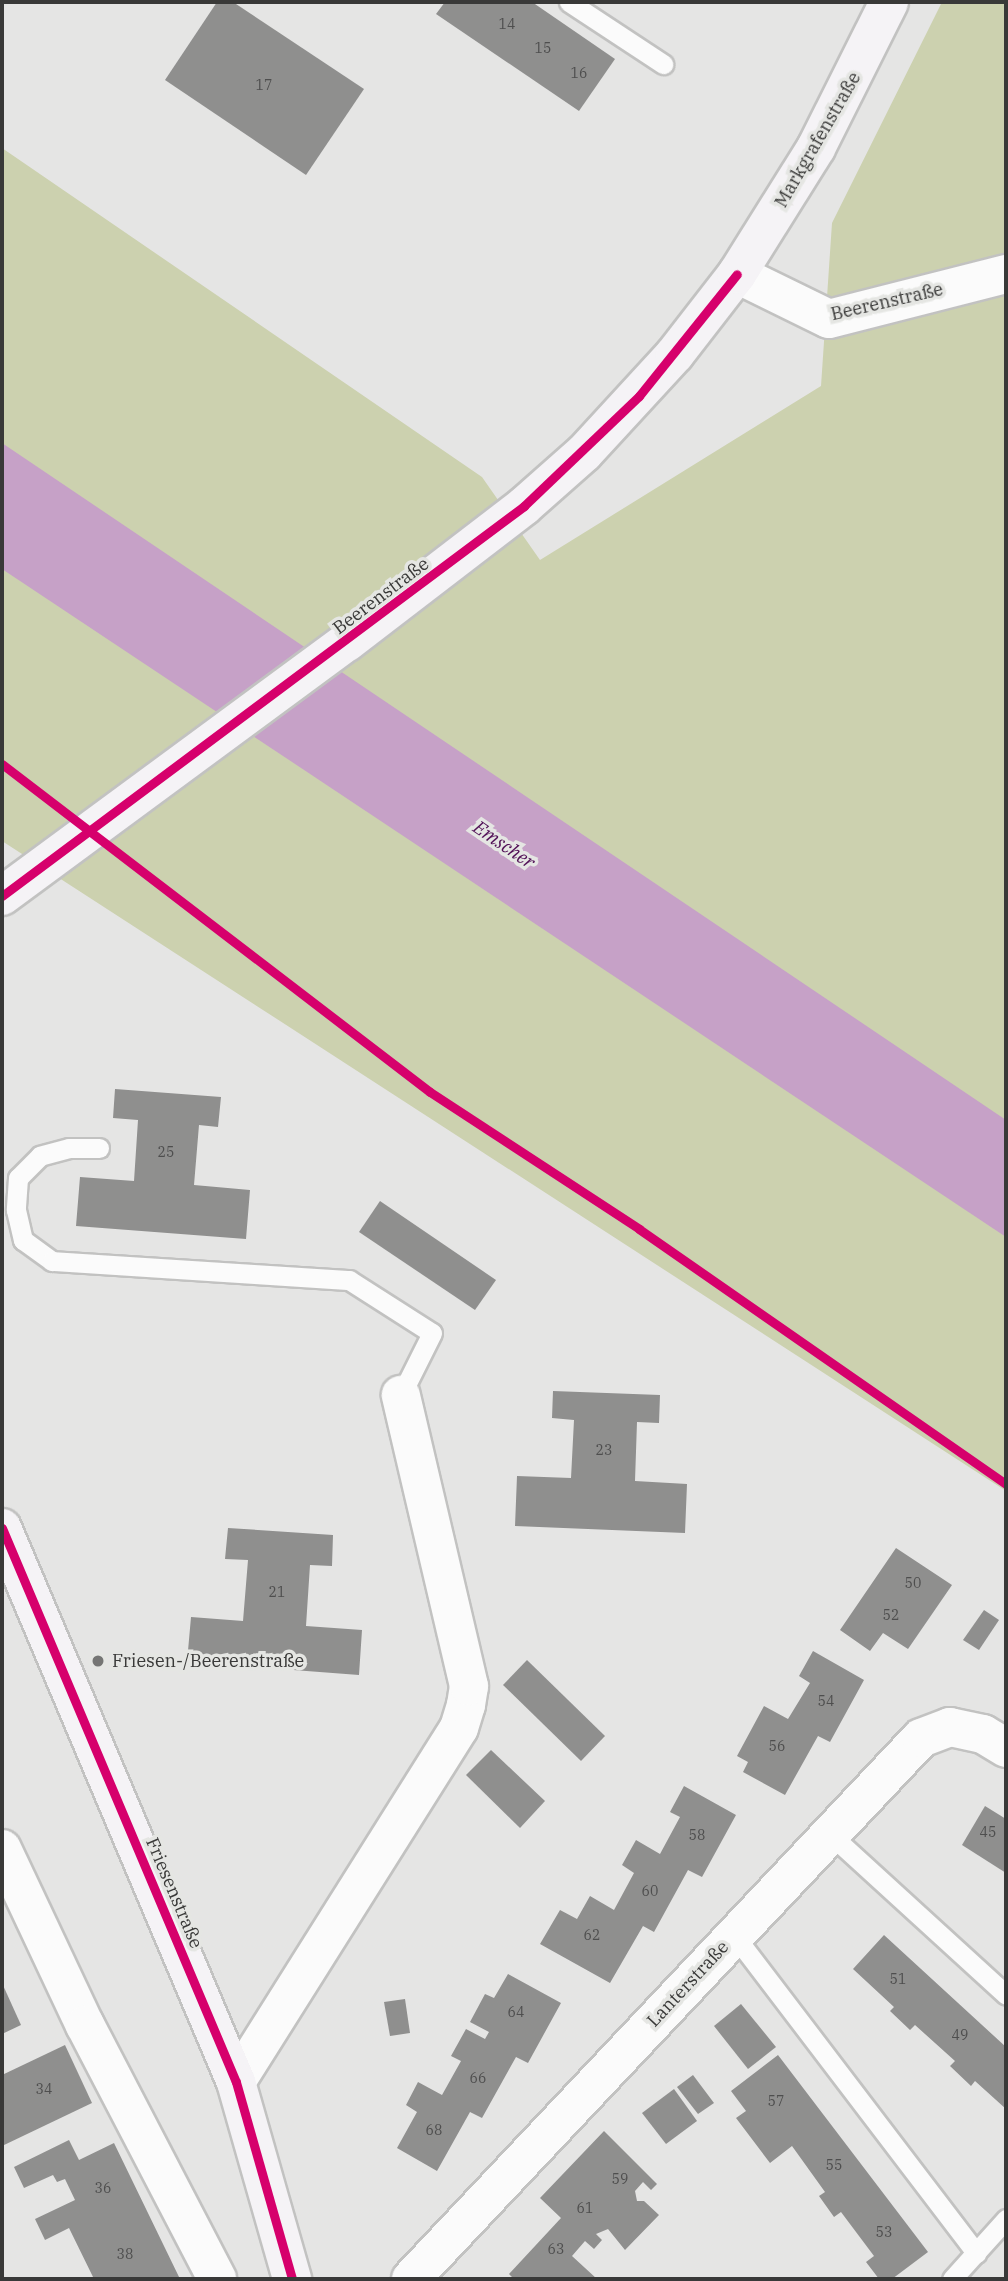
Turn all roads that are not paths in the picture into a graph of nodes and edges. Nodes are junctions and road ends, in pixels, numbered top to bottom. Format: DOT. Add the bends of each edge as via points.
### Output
graph roads {
  1 [pos="569,2"];
  2 [pos="889,2"];
  3 [pos="663,64"];
  4 [pos="737,274"];
  5 [pos="1006,274"];
  6 [pos="2,896"];
  7 [pos="99,1148"];
  8 [pos="401,1395"];
  9 [pos="2,1528"];
  10 [pos="995,1741"];
  11 [pos="831,1835"];
  12 [pos="2,1849"];
  13 [pos="734,1935"];
  14 [pos="1006,1995"];
  15 [pos="236,2082"];
  16 [pos="1006,2219"];
  17 [pos="976,2253"];
  18 [pos="217,2279"];
  19 [pos="292,2279"];
  20 [pos="411,2279"];
  21 [pos="952,2279"];
  1 -- 3 [label="lane"];
  2 -- 4 [label="main road, Markgrafenstraße" via="816,148"];
  4 -- 5 [label="street, Beerenstraße" via="829,319"];
  4 -- 6 [label="main road, Beerenstraße" via="675,354 584,453 524,506"];
  7 -- 8 [label="lane" via="69,1148 40,1156 18,1178 16,1210 23,1240 52,1261 349,1280 432,1333"];
  8 -- 15 [label="street" via="469,1686 466,1705 458,1728"];
  9 -- 15 [label="main road, Friesenstraße"];
  10 -- 11 [label="street, Lanterstraße" via="950,1727 921,1738"];
  11 -- 13 [label="street, Lanterstraße"];
  11 -- 14 [label="lane"];
  12 -- 18 [label="street" via="85,2025"];
  13 -- 17 [label="lane"];
  13 -- 20 [label="street, Lanterstraße"];
  15 -- 19 [label="main road, Friesenstraße"];
  16 -- 17 [label="lane"];
  17 -- 21 [label="lane"];
}
